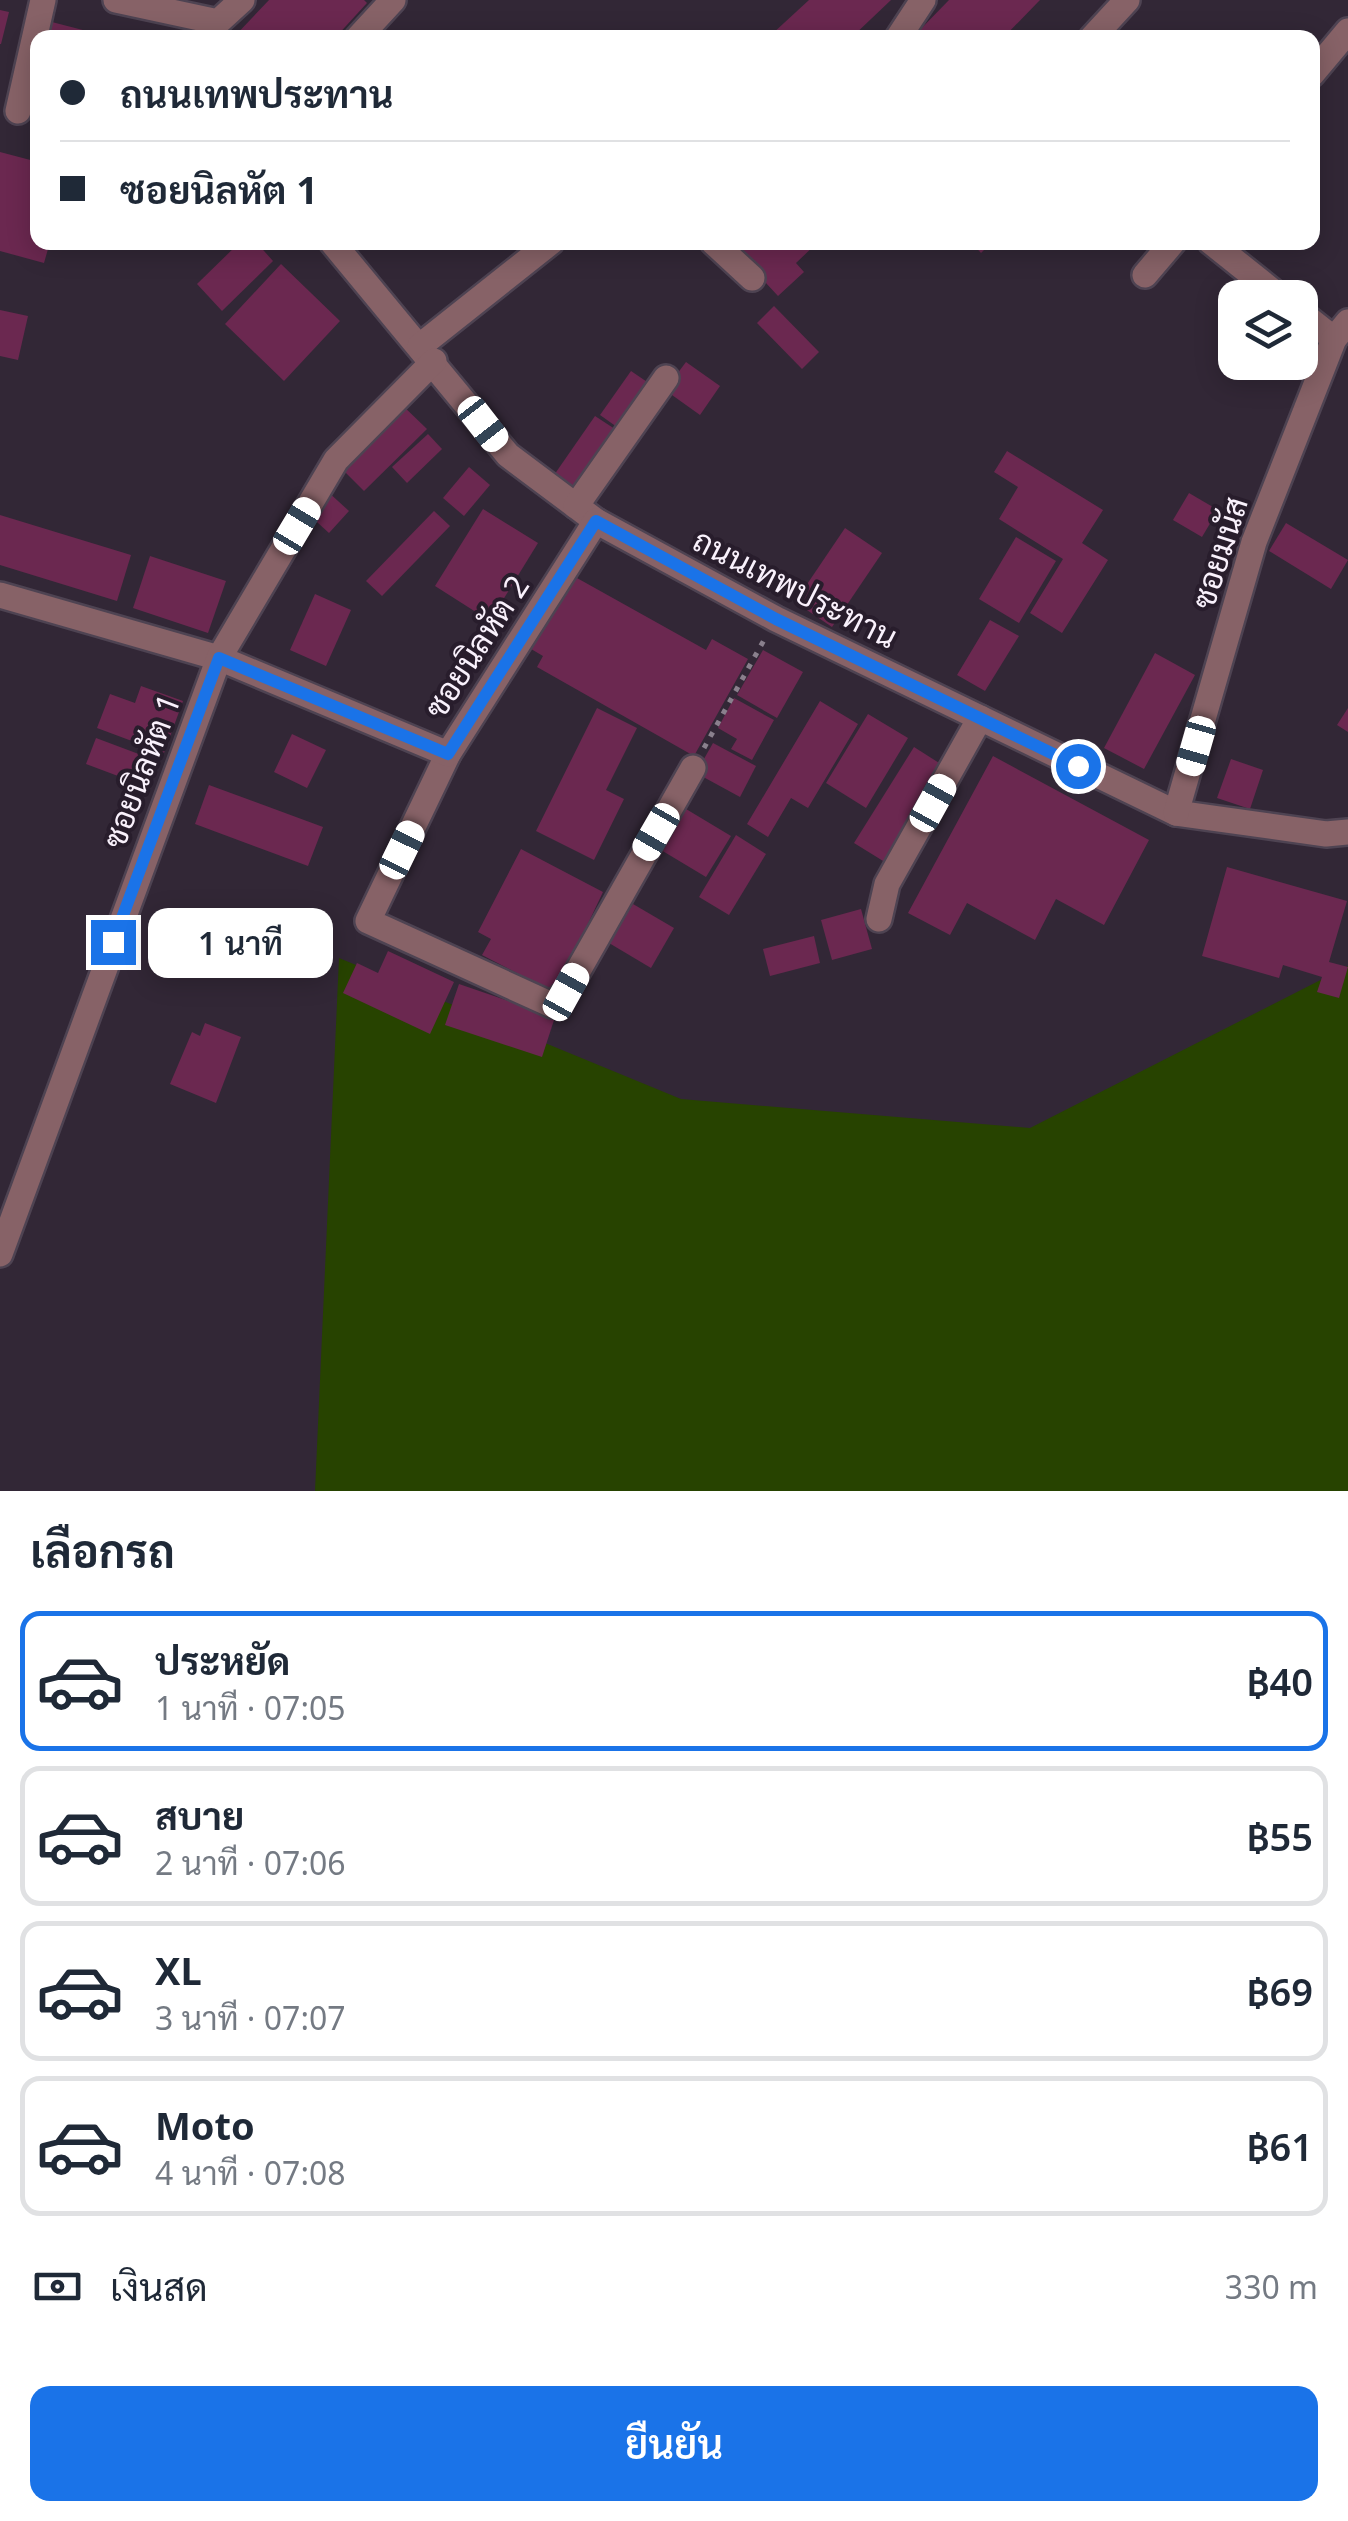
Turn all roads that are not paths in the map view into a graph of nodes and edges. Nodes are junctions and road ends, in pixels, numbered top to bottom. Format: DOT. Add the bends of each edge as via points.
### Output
graph roads {
  1 [pos="42,0"];
  2 [pos="116,0"];
  3 [pos="242,0"];
  4 [pos="393,0"];
  5 [pos="924,0"];
  6 [pos="1127,0"];
  7 [pos="36,30"];
  8 [pos="365,30"];
  9 [pos="903,30"];
  10 [pos="1099,30"];
  11 [pos="1348,31"];
  12 [pos="30,56"];
  13 [pos="1320,64"];
  14 [pos="18,111"];
  15 [pos="339,250"];
  16 [pos="542,250"];
  17 [pos="722,250"];
  18 [pos="1166,250"];
  19 [pos="1221,250"];
  20 [pos="1145,274"];
  21 [pos="752,278"];
  22 [pos="1258,280"];
  23 [pos="1318,320"];
  24 [pos="1341,330"];
  25 [pos="427,354"];
  26 [pos="666,378"];
  27 [pos="586,513"];
  28 [pos="0,594"];
  29 [pos="219,658"];
  30 [pos="980,718"];
  31 [pos="448,754"];
  32 [pos="693,768"];
  33 [pos="1176,814"];
  34 [pos="1341,837"];
  35 [pos="879,919"];
  36 [pos="0,1254"];
  1 -- 7 [label="street"];
  2 -- 3 [label="street" via="218,22"];
  4 -- 8 [label="street"];
  5 -- 9 [label="street"];
  6 -- 10 [label="street"];
  11 -- 13 [label="street"];
  12 -- 14 [label="street"];
  15 -- 25 [label="street, ถนนเทพประทาน"];
  16 -- 25 [label="street, ซอยนิลหัต 1"];
  17 -- 21 [label="street"];
  18 -- 20 [label="street"];
  19 -- 22 [label="street"];
  23 -- 24 [label="street"];
  24 -- 33 [label="street, ซอยมนัส" via="1254,542"];
  25 -- 27 [label="street, ถนนเทพประทาน" via="508,455"];
  25 -- 29 [label="street, ซอยนิลหัต 1" via="336,460"];
  26 -- 27 [label="street, ซอยนิลหัต 2"];
  27 -- 30 [label="street, ถนนเทพประทาน" via="776,619"];
  27 -- 31 [label="street, ซอยนิลหัต 2"];
  28 -- 29 [label="street"];
  29 -- 31 [label="street"];
  29 -- 36 [label="street, ซอยนิลหัต 1"];
  30 -- 33 [label="street, ถนนเทพประทาน"];
  30 -- 35 [label="street" via="886,884"];
  31 -- 32 [label="street, ซอยนิลหัต 2" via="368,920 552,1005 566,992"];
  33 -- 34 [label="street, ถนนเทพประทาน"];
}
